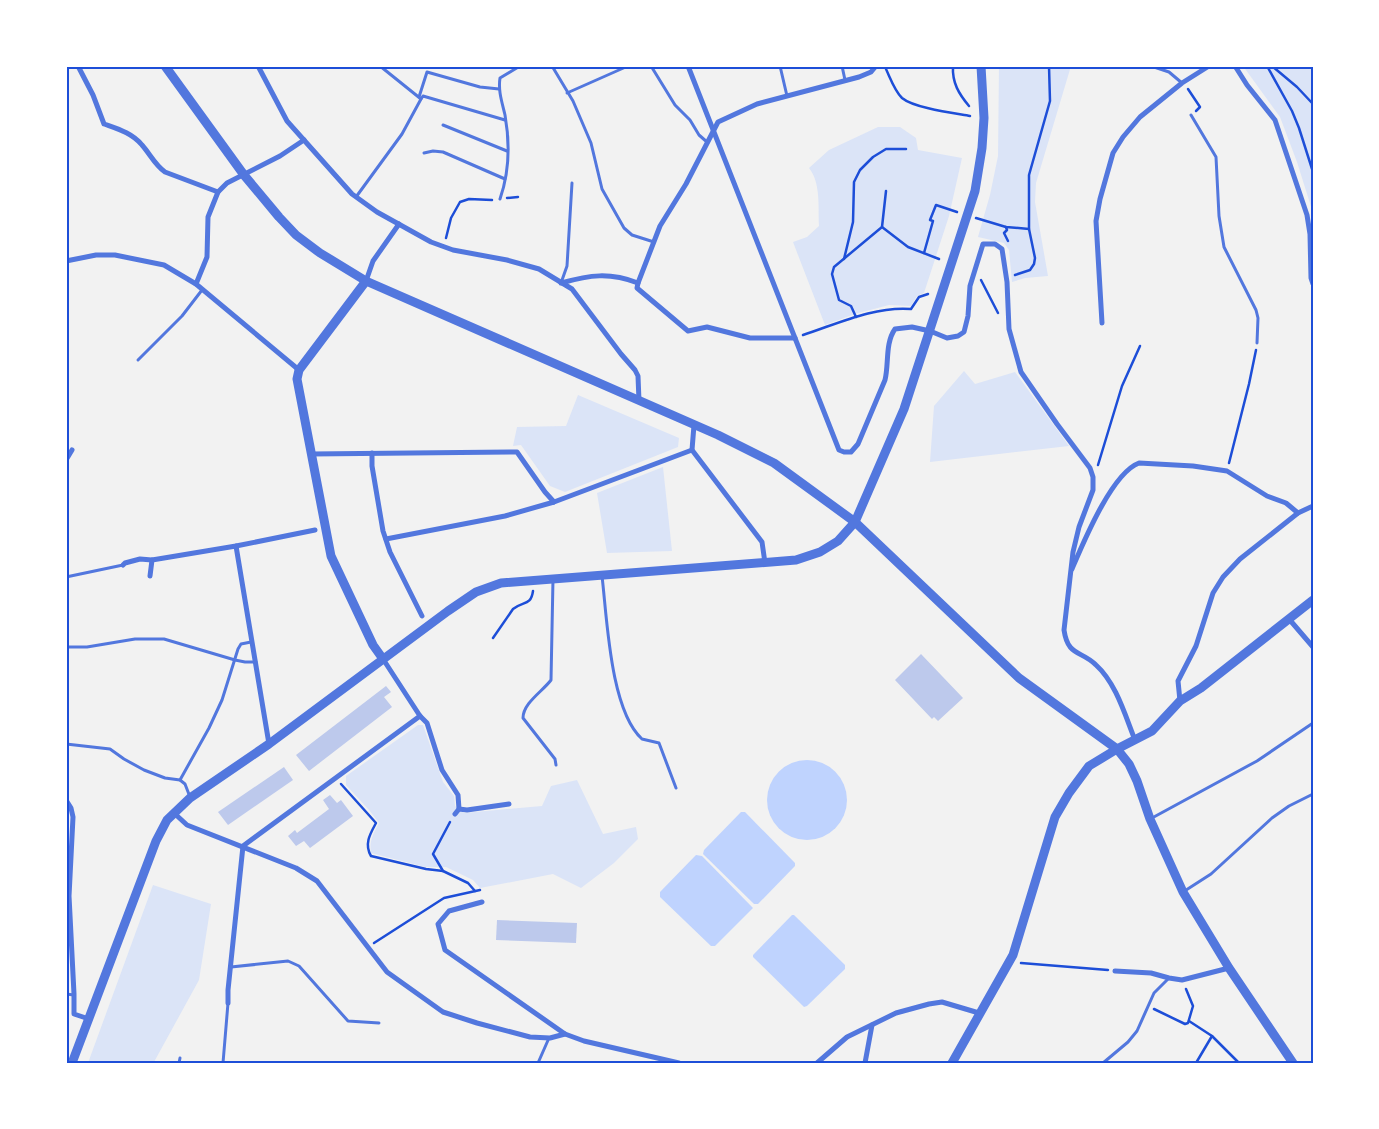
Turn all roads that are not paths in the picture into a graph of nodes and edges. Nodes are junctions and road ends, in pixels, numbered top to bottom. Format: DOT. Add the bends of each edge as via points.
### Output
graph roads {
  1 [pos="78,66"];
  2 [pos="165,66"];
  3 [pos="258,66"];
  4 [pos="380,66"];
  5 [pos="520,66"];
  6 [pos="552,66"];
  7 [pos="628,66"];
  8 [pos="651,66"];
  9 [pos="688,66"];
  10 [pos="780,66"];
  11 [pos="842,66"];
  12 [pos="876,66"];
  13 [pos="982,66"];
  14 [pos="1151,66"];
  15 [pos="1209,66"];
  16 [pos="1235,66"];
  17 [pos="845,80"];
  18 [pos="1182,82"];
  19 [pos="499,89"];
  20 [pos="567,93"];
  21 [pos="787,96"];
  22 [pos="420,98"];
  23 [pos="1191,115"];
  24 [pos="505,120"];
  25 [pos="443,124"];
  26 [pos="713,128"];
  27 [pos="304,140"];
  28 [pos="707,142"];
  29 [pos="507,152"];
  30 [pos="424,153"];
  31 [pos="244,175"];
  32 [pos="505,179"];
  33 [pos="572,183"];
  34 [pos="218,192"];
  35 [pos="356,197"];
  36 [pos="500,200"];
  37 [pos="399,224"];
  38 [pos="654,242"];
  39 [pos="66,261"];
  40 [pos="366,281"];
  41 [pos="561,282"];
  42 [pos="638,283"];
  43 [pos="196,284"];
  44 [pos="1313,284"];
  45 [pos="203,290"];
  46 [pos="1102,323"];
  47 [pos="930,331"];
  48 [pos="795,338"];
  49 [pos="1257,343"];
  50 [pos="138,360"];
  51 [pos="299,370"];
  52 [pos="639,401"];
  53 [pos="694,425"];
  54 [pos="72,450"];
  55 [pos="692,450"];
  56 [pos="372,453"];
  57 [pos="311,454"];
  58 [pos="66,460"];
  59 [pos="554,502"];
  60 [pos="1313,506"];
  61 [pos="1298,513"];
  62 [pos="855,522"];
  63 [pos="315,530"];
  64 [pos="386,539"];
  65 [pos="236,546"];
  66 [pos="152,560"];
  67 [pos="765,563"];
  68 [pos="123,565"];
  69 [pos="1070,574"];
  70 [pos="602,575"];
  71 [pos="150,576"];
  72 [pos="66,577"];
  73 [pos="554,579"];
  74 [pos="1313,600"];
  75 [pos="422,616"];
  76 [pos="1289,619"];
  77 [pos="252,642"];
  78 [pos="66,647"];
  79 [pos="1313,647"];
  80 [pos="383,659"];
  81 [pos="235,660"];
  82 [pos="256,662"];
  83 [pos="1180,701"];
  84 [pos="420,716"];
  85 [pos="1313,723"];
  86 [pos="1135,740"];
  87 [pos="66,744"];
  88 [pos="269,744"];
  89 [pos="1117,749"];
  90 [pos="556,765"];
  91 [pos="180,780"];
  92 [pos="676,788"];
  93 [pos="1313,794"];
  94 [pos="190,798"];
  95 [pos="66,800"];
  96 [pos="509,804"];
  97 [pos="459,809"];
  98 [pos="174,813"];
  99 [pos="455,814"];
  100 [pos="1150,819"];
  101 [pos="243,846"];
  102 [pos="1183,892"];
  103 [pos="482,902"];
  104 [pos="231,967"];
  105 [pos="1230,968"];
  106 [pos="1115,971"];
  107 [pos="1169,978"];
  108 [pos="66,994"];
  109 [pos="74,996"];
  110 [pos="228,1003"];
  111 [pos="979,1013"];
  112 [pos="89,1019"];
  113 [pos="379,1023"];
  114 [pos="872,1025"];
  115 [pos="565,1034"];
  116 [pos="550,1038"];
  117 [pos="180,1058"];
  118 [pos="72,1063"];
  119 [pos="179,1063"];
  120 [pos="223,1063"];
  121 [pos="538,1063"];
  122 [pos="679,1063"];
  123 [pos="817,1063"];
  124 [pos="865,1063"];
  125 [pos="952,1063"];
  126 [pos="1103,1063"];
  127 [pos="1294,1063"];
  1 -- 34 [label="street" via="104,124 130,134 165,172"];
  2 -- 31 [label="street"];
  3 -- 27 [label="street" via="287,121"];
  4 -- 22 [label="lane"];
  5 -- 19 [label="lane" via="500,78"];
  6 -- 20 [label="lane"];
  7 -- 20 [label="lane"];
  8 -- 28 [label="lane" via="675,105"];
  9 -- 26 [label="street"];
  10 -- 21 [label="lane"];
  11 -- 17 [label="lane"];
  12 -- 17 [label="street" via="870,72"];
  13 -- 47 [label="street" via="984,118 975,191"];
  14 -- 18 [label="lane" via="1169,72"];
  15 -- 18 [label="street"];
  16 -- 44 [label="street" via="1275,120 1307,215"];
  17 -- 21 [label="street"];
  18 -- 46 [label="street" via="1140,117 1123,137 1111,160 1096,221"];
  19 -- 22 [label="lane" via="427,72"];
  19 -- 24 [label="lane"];
  20 -- 38 [label="lane" via="591,143 602,189 624,228 632,235"];
  21 -- 26 [label="street" via="757,104 718,122"];
  22 -- 24 [label="lane" via="423,96"];
  22 -- 35 [label="lane" via="402,134"];
  23 -- 49 [label="lane" via="1216,156 1220,231 1224,247 1256,310"];
  24 -- 29 [label="lane"];
  25 -- 29 [label="lane"];
  26 -- 28 [label="street"];
  26 -- 48 [label="street"];
  27 -- 31 [label="street"];
  27 -- 35 [label="street"];
  28 -- 38 [label="street"];
  29 -- 32 [label="lane"];
  30 -- 32 [label="lane" via="443,152"];
  31 -- 34 [label="street" via="227,183"];
  31 -- 40 [label="street" via="296,235"];
  32 -- 36 [label="lane"];
  33 -- 41 [label="lane" via="567,266"];
  34 -- 43 [label="street" via="208,217 207,257"];
  35 -- 37 [label="street"];
  37 -- 40 [label="street" via="373,261"];
  37 -- 41 [label="street" via="444,247 539,269"];
  38 -- 42 [label="street"];
  39 -- 43 [label="street" via="96,255 138,259 164,265"];
  40 -- 51 [label="street"];
  40 -- 52 [label="street"];
  41 -- 42 [label="street" via="598,274"];
  41 -- 52 [label="street" via="572,289 635,370"];
  42 -- 48 [label="street" via="637,288 688,331 707,328 750,338"];
  43 -- 45 [label="street"];
  45 -- 50 [label="lane"];
  45 -- 51 [label="street"];
  47 -- 48 [label="street" via="900,328 890,336 885,380 858,444 851,452 839,450 834,440"];
  47 -- 62 [label="street" via="904,409"];
  47 -- 69 [label="street" via="947,338 964,332 970,286 984,244 1002,248 1009,329 1021,372 1093,476 1093,490 1078,527"];
  51 -- 57 [label="street" via="298,390"];
  52 -- 53 [label="street"];
  53 -- 55 [label="street"];
  53 -- 62 [label="street" via="774,463"];
  54 -- 58 [label="street"];
  55 -- 59 [label="street"];
  55 -- 67 [label="street" via="762,542"];
  56 -- 57 [label="street"];
  56 -- 59 [label="street" via="517,452"];
  56 -- 64 [label="street"];
  57 -- 80 [label="street" via="331,556 373,645"];
  59 -- 64 [label="street" via="505,516"];
  60 -- 61 [label="street"];
  61 -- 69 [label="street" via="1227,471 1139,462 1120,478 1092,525"];
  61 -- 83 [label="street" via="1240,559 1218,585 1196,646 1178,681"];
  62 -- 67 [label="street" via="838,541 820,552 796,560"];
  62 -- 89 [label="street" via="1019,678"];
  63 -- 65 [label="street"];
  64 -- 75 [label="street"];
  65 -- 66 [label="street"];
  65 -- 77 [label="street"];
  66 -- 68 [label="street" via="140,559"];
  66 -- 71 [label="street"];
  67 -- 70 [label="street"];
  68 -- 72 [label="lane"];
  69 -- 86 [label="street" via="1064,630 1066,641 1073,650 1099,667 1110,683"];
  70 -- 73 [label="street"];
  70 -- 92 [label="lane" via="614,677 625,709 639,737 659,743"];
  73 -- 80 [label="street" via="501,583 476,592"];
  73 -- 90 [label="lane" via="551,680 526,708 523,718 555,759"];
  74 -- 76 [label="street"];
  76 -- 79 [label="street"];
  76 -- 83 [label="street"];
  77 -- 81 [label="lane" via="241,644"];
  77 -- 82 [label="street"];
  78 -- 81 [label="lane" via="164,639"];
  80 -- 84 [label="street"];
  80 -- 88 [label="street"];
  81 -- 82 [label="lane"];
  81 -- 91 [label="lane" via="222,700"];
  82 -- 88 [label="street"];
  83 -- 86 [label="street" via="1152,731"];
  84 -- 97 [label="street" via="427,723 442,770 458,795"];
  84 -- 101 [label="street"];
  85 -- 100 [label="lane" via="1257,760"];
  86 -- 89 [label="street"];
  87 -- 91 [label="lane" via="110,749 144,770"];
  88 -- 94 [label="street"];
  89 -- 100 [label="street" via="1129,764"];
  89 -- 111 [label="street" via="1090,766 1055,817 1013,955"];
  91 -- 94 [label="lane"];
  93 -- 102 [label="lane" via="1272,818 1212,874"];
  94 -- 98 [label="street"];
  95 -- 109 [label="street" via="73,817 69,896"];
  96 -- 97 [label="street"];
  97 -- 99 [label="street"];
  98 -- 101 [label="street" via="187,825"];
  98 -- 112 [label="street" via="156,842"];
  100 -- 102 [label="street"];
  101 -- 104 [label="street"];
  101 -- 116 [label="street" via="318,880 387,972 443,1012 514,1034"];
  102 -- 105 [label="street"];
  103 -- 115 [label="street" via="449,911 438,924 445,950"];
  104 -- 110 [label="street"];
  104 -- 113 [label="lane" via="288,961 299,966 348,1021"];
  105 -- 107 [label="street" via="1182,980"];
  105 -- 127 [label="street"];
  106 -- 107 [label="street" via="1151,973"];
  107 -- 126 [label="lane" via="1154,993 1137,1031"];
  108 -- 109 [label="lane"];
  109 -- 112 [label="street" via="74,1014"];
  110 -- 120 [label="lane"];
  111 -- 114 [label="street" via="942,1002 896,1013"];
  111 -- 125 [label="street"];
  112 -- 118 [label="street"];
  114 -- 123 [label="street" via="847,1037"];
  114 -- 124 [label="street"];
  115 -- 116 [label="street"];
  115 -- 122 [label="street"];
  116 -- 121 [label="lane"];
  117 -- 119 [label="lane"];
}
